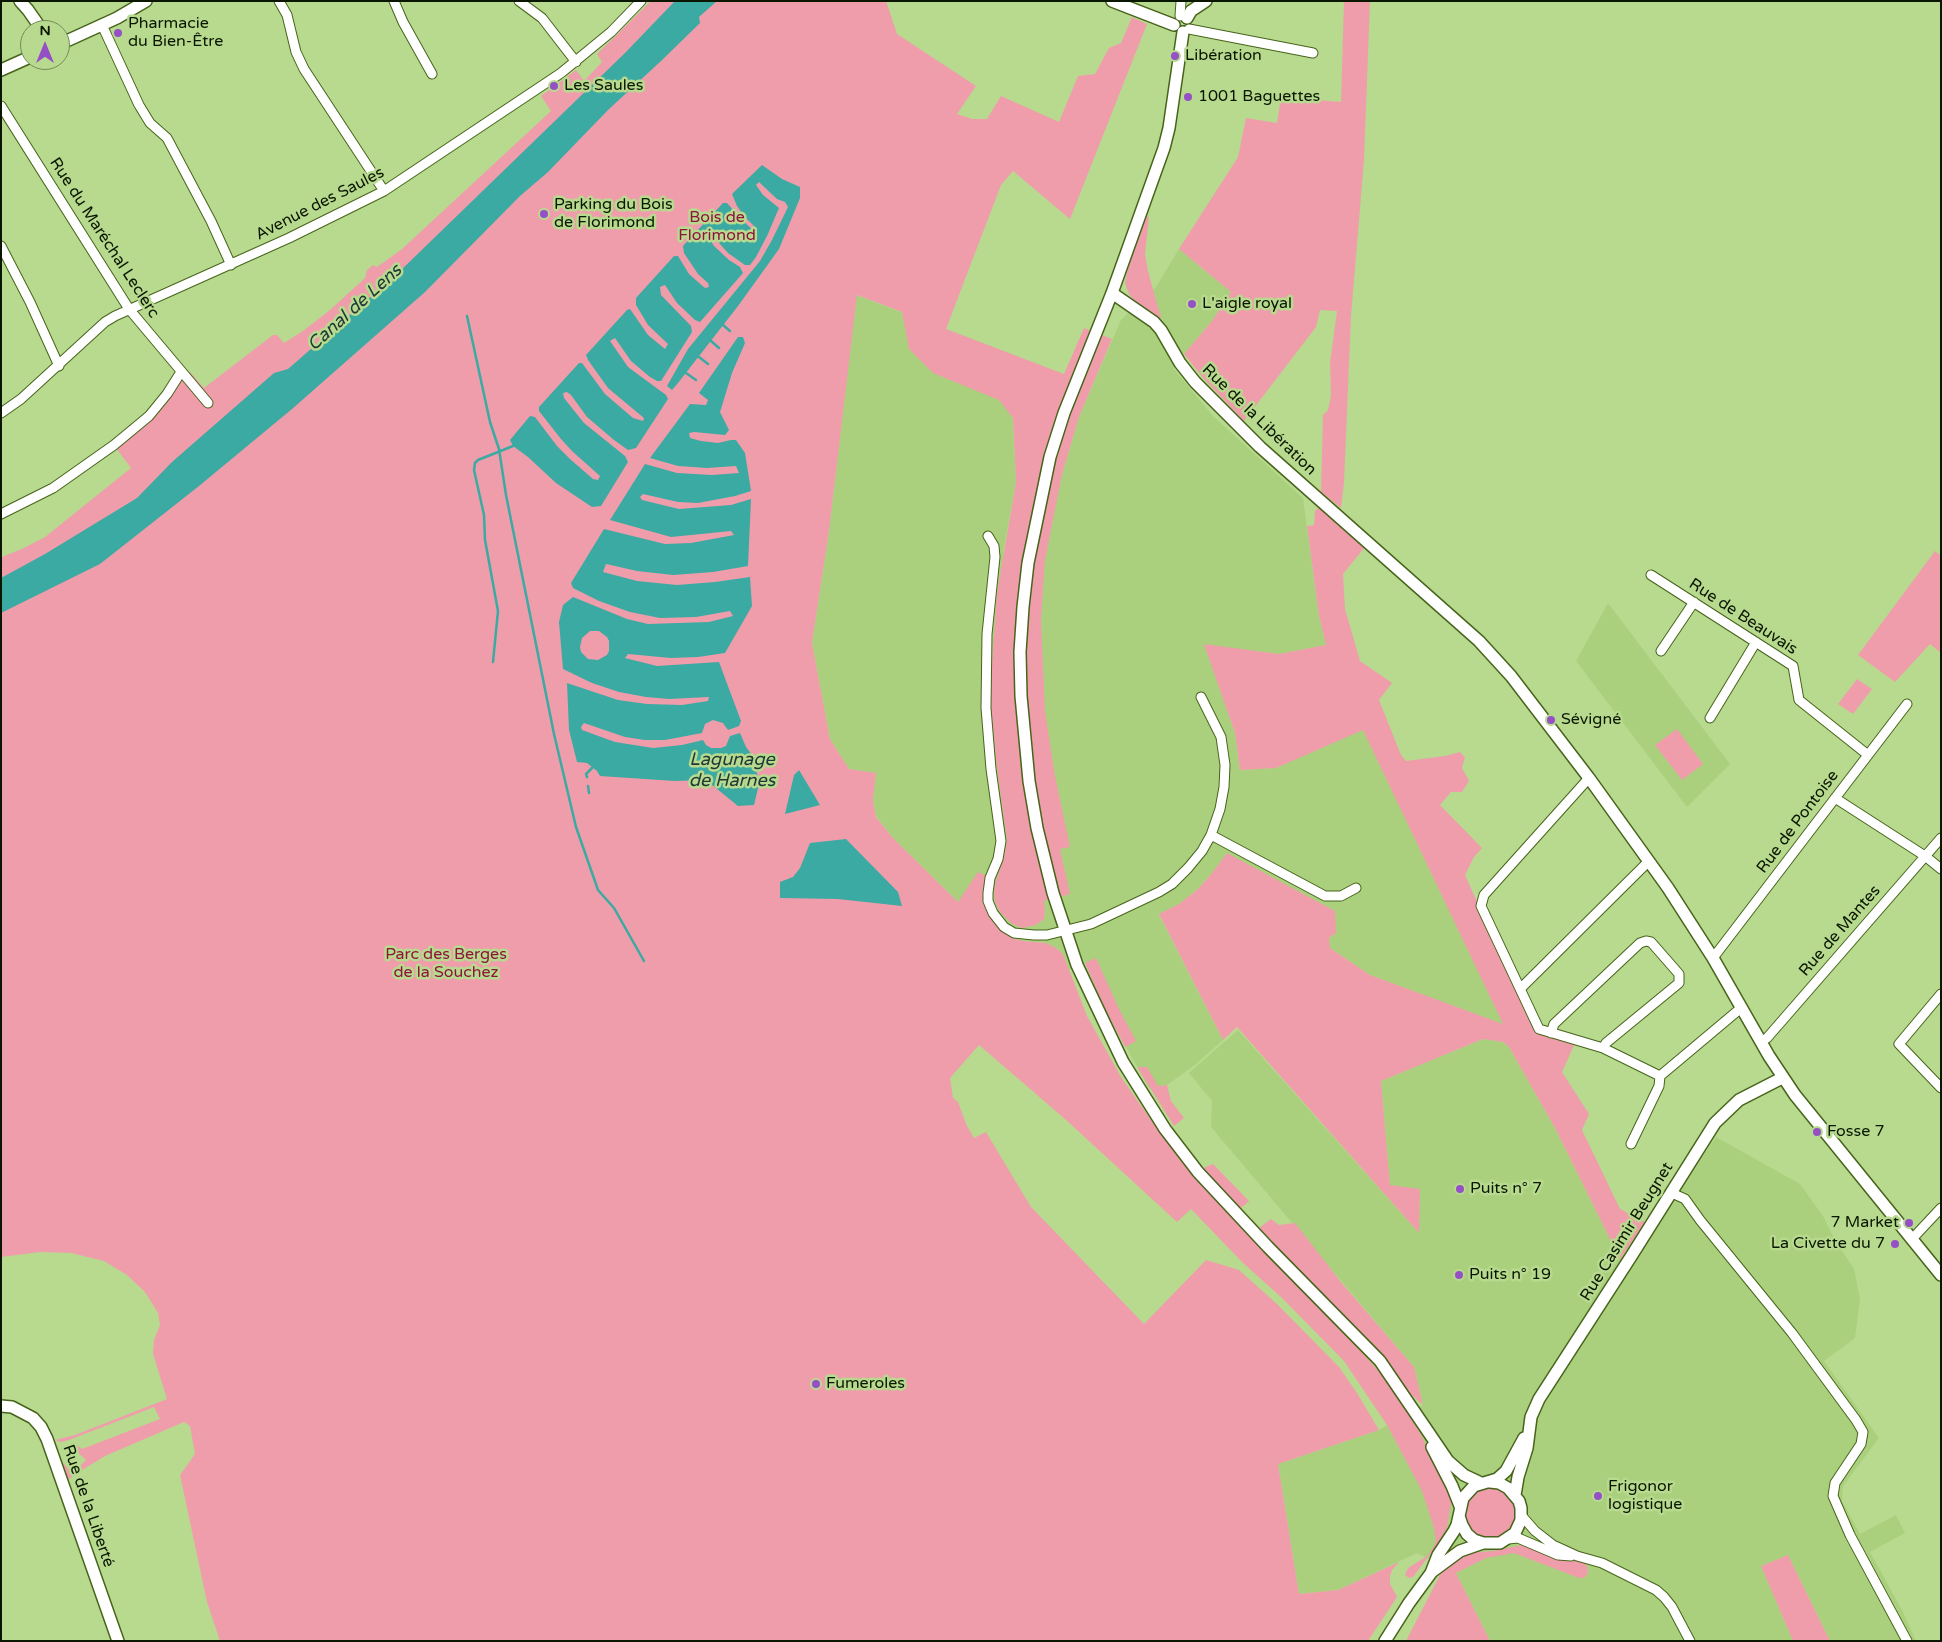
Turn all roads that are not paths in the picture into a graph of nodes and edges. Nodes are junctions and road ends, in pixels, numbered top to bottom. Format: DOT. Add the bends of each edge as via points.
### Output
graph roads {
  1 [pos="20,1"];
  2 [pos="146,1"];
  3 [pos="279,1"];
  4 [pos="394,1"];
  5 [pos="519,1"];
  6 [pos="641,1"];
  7 [pos="1112,1"];
  8 [pos="1181,1"];
  9 [pos="1206,1"];
  10 [pos="34,20"];
  11 [pos="1183,24"];
  12 [pos="102,25"];
  13 [pos="70,39"];
  14 [pos="1313,53"];
  15 [pos="20,61"];
  16 [pos="576,62"];
  17 [pos="1,70"];
  18 [pos="432,74"];
  19 [pos="1,106"];
  20 [pos="384,191"];
  21 [pos="1,246"];
  22 [pos="231,265"];
  23 [pos="1112,293"];
  24 [pos="128,309"];
  25 [pos="59,366"];
  26 [pos="181,372"];
  27 [pos="208,403"];
  28 [pos="1,412"];
  29 [pos="1,514"];
  30 [pos="988,536"];
  31 [pos="1650,574"];
  32 [pos="1694,602"];
  33 [pos="1756,642"];
  34 [pos="1661,651"];
  35 [pos="1201,697"];
  36 [pos="1907,704"];
  37 [pos="1710,718"];
  38 [pos="1868,755"];
  39 [pos="1589,778"];
  40 [pos="1835,798"];
  41 [pos="1211,835"];
  42 [pos="1941,838"];
  43 [pos="1925,856"];
  44 [pos="1649,861"];
  45 [pos="1941,869"];
  46 [pos="1356,888"];
  47 [pos="1064,930"];
  48 [pos="1713,958"];
  49 [pos="1520,989"];
  50 [pos="1941,994"];
  51 [pos="1741,1008"];
  52 [pos="1551,1033"];
  53 [pos="1760,1041"];
  54 [pos="1603,1048"];
  55 [pos="1660,1076"];
  56 [pos="1782,1078"];
  57 [pos="1941,1088"];
  58 [pos="1631,1144"];
  59 [pos="1672,1193"];
  60 [pos="1941,1208"];
  61 [pos="1912,1238"];
  62 [pos="1941,1275"];
  63 [pos="1,1406"];
  64 [pos="1528,1429"];
  65 [pos="1427,1432"];
  66 [pos="1486,1483"];
  67 [pos="1515,1495"];
  68 [pos="1459,1511"];
  69 [pos="1521,1515"];
  70 [pos="1508,1539"];
  71 [pos="1483,1543"];
  72 [pos="1578,1556"];
  73 [pos="1431,1573"];
  74 [pos="1394,1627"];
  75 [pos="118,1641"];
  76 [pos="1385,1641"];
  77 [pos="1391,1641"];
  78 [pos="1690,1641"];
  79 [pos="1907,1641"];
  1 -- 10 [label="main road"];
  2 -- 12 [label="main road"];
  3 -- 20 [label="street" via="287,15 296,52 304,69"];
  4 -- 18 [label="street"];
  5 -- 16 [label="street" via="542,18"];
  6 -- 16 [label="street, Avenue des Saules"];
  7 -- 11 [label="main road"];
  8 -- 11 [label="street"];
  9 -- 11 [label="main road" via="1192,11"];
  11 -- 14 [label="street"];
  11 -- 23 [label="main road" via="1164,148"];
  12 -- 13 [label="main road"];
  12 -- 22 [label="street" via="139,105 150,123 166,138"];
  15 -- 17 [label="main road"];
  16 -- 20 [label="street, Avenue des Saules"];
  19 -- 24 [label="street, Rue du Maréchal Leclerc"];
  20 -- 22 [label="street, Avenue des Saules"];
  21 -- 25 [label="street"];
  22 -- 24 [label="street, Avenue des Saules"];
  23 -- 39 [label="main road, Rue de la Libération" via="1154,322 1196,382 1260,447 1479,641 1511,676"];
  23 -- 47 [label="main road" via="1050,457 1028,563 1023,607 1021,696 1029,781 1037,828"];
  24 -- 25 [label="street, Avenue des Saules" via="106,322"];
  24 -- 26 [label="street, Rue du Maréchal Leclerc"];
  25 -- 28 [label="street, Avenue des Saules" via="22,399"];
  26 -- 27 [label="street, Rue du Maréchal Leclerc"];
  26 -- 29 [label="street" via="157,407 114,445 53,488"];
  30 -- 47 [label="street" via="994,546 995,557 987,634 986,708 1001,841 990,878 988,901 1004,927 1014,934 1047,935"];
  31 -- 32 [label="street, Rue de Beauvais"];
  32 -- 33 [label="street, Rue de Beauvais"];
  32 -- 34 [label="street"];
  33 -- 37 [label="street"];
  33 -- 38 [label="street, Rue de Beauvais" via="1793,666 1799,700"];
  35 -- 41 [label="street" via="1221,737 1225,765 1220,809"];
  36 -- 38 [label="street, Rue de Pontoise"];
  38 -- 40 [label="street, Rue de Pontoise"];
  39 -- 44 [label="main road, Rue de la Libération"];
  39 -- 49 [label="street" via="1482,900"];
  40 -- 43 [label="street"];
  40 -- 48 [label="street, Rue de Pontoise"];
  41 -- 46 [label="street" via="1325,896 1341,896"];
  41 -- 47 [label="street" via="1202,851 1172,884 1091,924"];
  42 -- 43 [label="street, Rue de Mantes"];
  43 -- 45 [label="street"];
  43 -- 53 [label="street, Rue de Mantes" via="1767,1038"];
  44 -- 48 [label="main road, Rue de la Libération"];
  44 -- 49 [label="street"];
  47 -- 65 [label="main road" via="1106,1029 1165,1129 1204,1179 1380,1361"];
  48 -- 51 [label="main road, Rue de la Libération"];
  49 -- 52 [label="street" via="1539,1029"];
  50 -- 57 [label="street" via="1899,1044"];
  51 -- 53 [label="main road, Rue de la Libération"];
  51 -- 55 [label="street"];
  52 -- 54 [label="street"];
  52 -- 54 [label="street" via="1554,1024 1640,943 1652,942 1679,974 1679,983"];
  53 -- 56 [label="main road, Rue de la Libération"];
  54 -- 55 [label="street"];
  55 -- 58 [label="street" via="1659,1086"];
  56 -- 59 [label="main road, Rue Casimir Beugnet" via="1739,1100 1715,1123"];
  56 -- 61 [label="main road, Rue de la Libération"];
  59 -- 64 [label="main road, Rue Casimir Beugnet" via="1539,1398"];
  59 -- 79 [label="street" via="1685,1199 1792,1333 1863,1432 1861,1444 1836,1483 1833,1496 1850,1535"];
  60 -- 61 [label="street"];
  61 -- 62 [label="main road, Rue de la Libération"];
  63 -- 75 [label="main road, Rue de la Liberté" via="12,1407 33,1418 47,1439"];
  64 -- 66 [label="main road" via="1506,1471"];
  64 -- 67 [label="main road" via="1527,1448"];
  65 -- 66 [label="main road" via="1452,1465 1464,1475"];
  65 -- 68 [label="main road" via="1452,1486"];
  66 -- 67 [label="main road" via="1499,1483"];
  66 -- 68 [label="main road" via="1468,1492"];
  67 -- 69 [label="main road"];
  68 -- 71 [label="main road" via="1467,1534"];
  68 -- 73 [label="main road" via="1458,1525 1438,1555"];
  69 -- 70 [label="main road" via="1519,1524"];
  69 -- 72 [label="street" via="1546,1540"];
  70 -- 71 [label="main road"];
  70 -- 72 [label="street" via="1518,1538 1558,1555"];
  71 -- 73 [label="main road" via="1460,1551"];
  72 -- 78 [label="street" via="1602,1563 1656,1590 1672,1607"];
  73 -- 74 [label="main road"];
  74 -- 76 [label="main road"];
  74 -- 77 [label="main road"];
}
